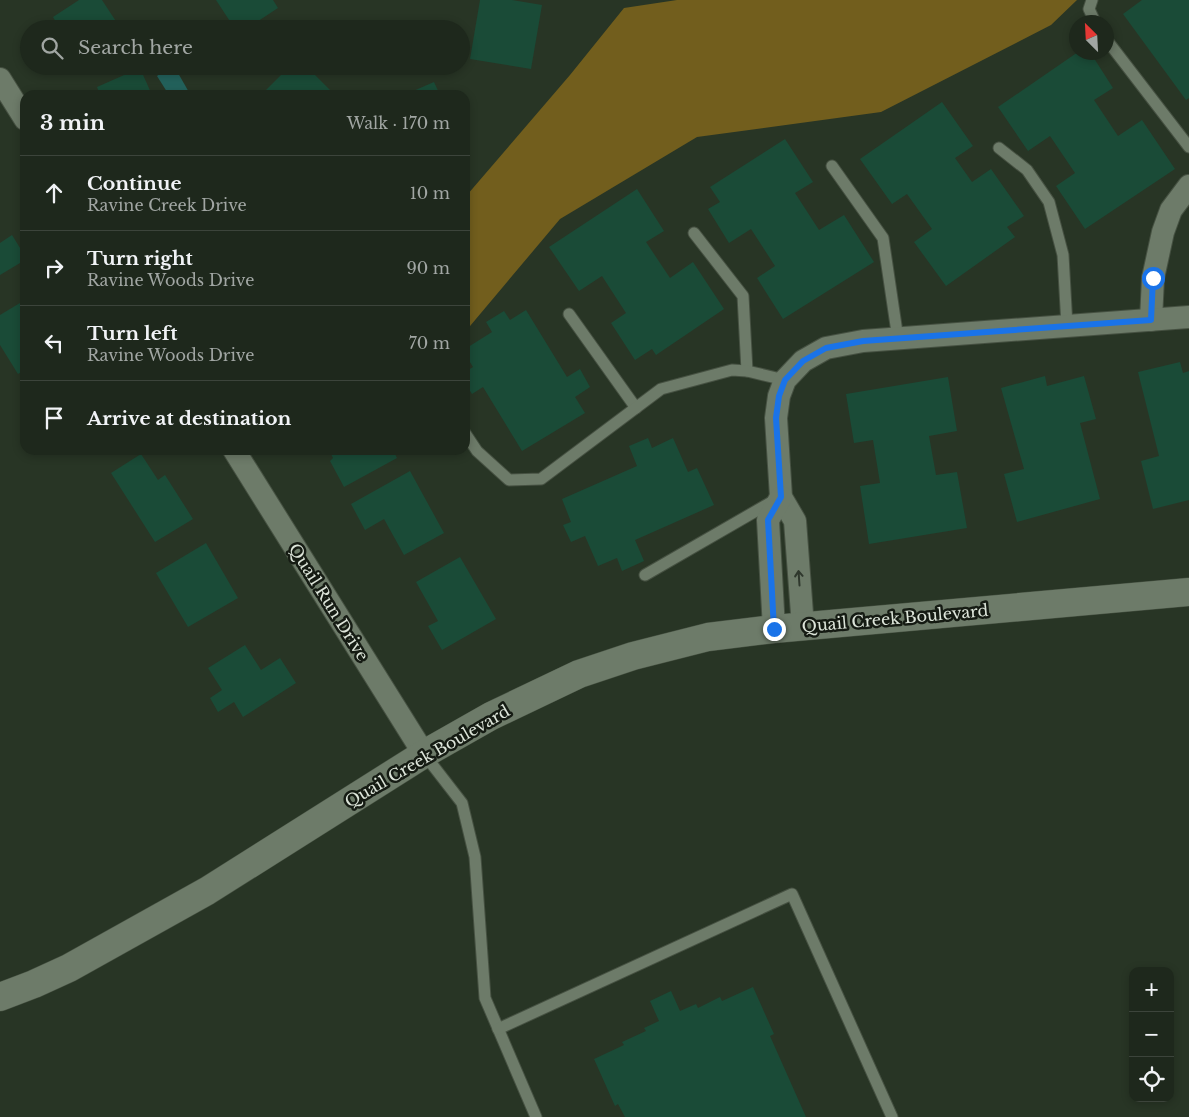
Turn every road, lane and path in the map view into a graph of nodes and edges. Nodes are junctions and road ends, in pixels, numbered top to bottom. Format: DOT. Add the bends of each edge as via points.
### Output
graph roads {
  1 [pos="1092,0"];
  2 [pos="1092,15"];
  3 [pos="1114,49"];
  4 [pos="0,79"];
  5 [pos="20,111"];
  6 [pos="1189,146"];
  7 [pos="999,148"];
  8 [pos="832,166"];
  9 [pos="1189,186"];
  10 [pos="694,233"];
  11 [pos="569,314"];
  12 [pos="1189,317"];
  13 [pos="1151,320"];
  14 [pos="1067,326"];
  15 [pos="898,339"];
  16 [pos="747,371"];
  17 [pos="785,380"];
  18 [pos="636,408"];
  19 [pos="470,440"];
  20 [pos="237,455"];
  21 [pos="781,497"];
  22 [pos="645,576"];
  23 [pos="1189,592"];
  24 [pos="803,626"];
  25 [pos="774,629"];
  26 [pos="424,754"];
  27 [pos="0,997"];
  28 [pos="498,1029"];
  29 [pos="536,1117"];
  30 [pos="892,1117"];
  1 -- 2 [label="lane" via="1089,9"];
  3 -- 6 [label="lane"];
  4 -- 5 [label="street"];
  7 -- 14 [label="lane" via="1027,170 1049,202 1063,254"];
  8 -- 15 [label="lane" via="884,238"];
  9 -- 13 [label="street" via="1171,210 1163,232 1153,278"];
  10 -- 16 [label="lane" via="743,296"];
  11 -- 18 [label="lane"];
  12 -- 13 [label="street"];
  13 -- 14 [label="street"];
  14 -- 15 [label="street"];
  15 -- 17 [label="street" via="826,348 803,361"];
  16 -- 17 [label="lane"];
  16 -- 18 [label="lane" via="732,370 661,389"];
  17 -- 21 [label="street" via="776,418"];
  18 -- 19 [label="lane" via="541,479 509,480"];
  20 -- 26 [label="street, Quail Run Drive"];
  21 -- 22 [label="lane"];
  24 -- 21 [label="street, one-way" via="795,521"];
  21 -- 25 [label="street" via="768,520"];
  23 -- 24 [label="street, Quail Creek Boulevard"];
  24 -- 25 [label="street, Quail Creek Boulevard"];
  25 -- 26 [label="street, Quail Creek Boulevard" via="708,637 579,674 491,716"];
  26 -- 27 [label="street, Quail Creek Boulevard" via="207,891 69,968"];
  26 -- 28 [label="lane" via="462,804 474,857 485,998"];
  28 -- 29 [label="lane"];
  28 -- 30 [label="lane" via="792,894"];
}
